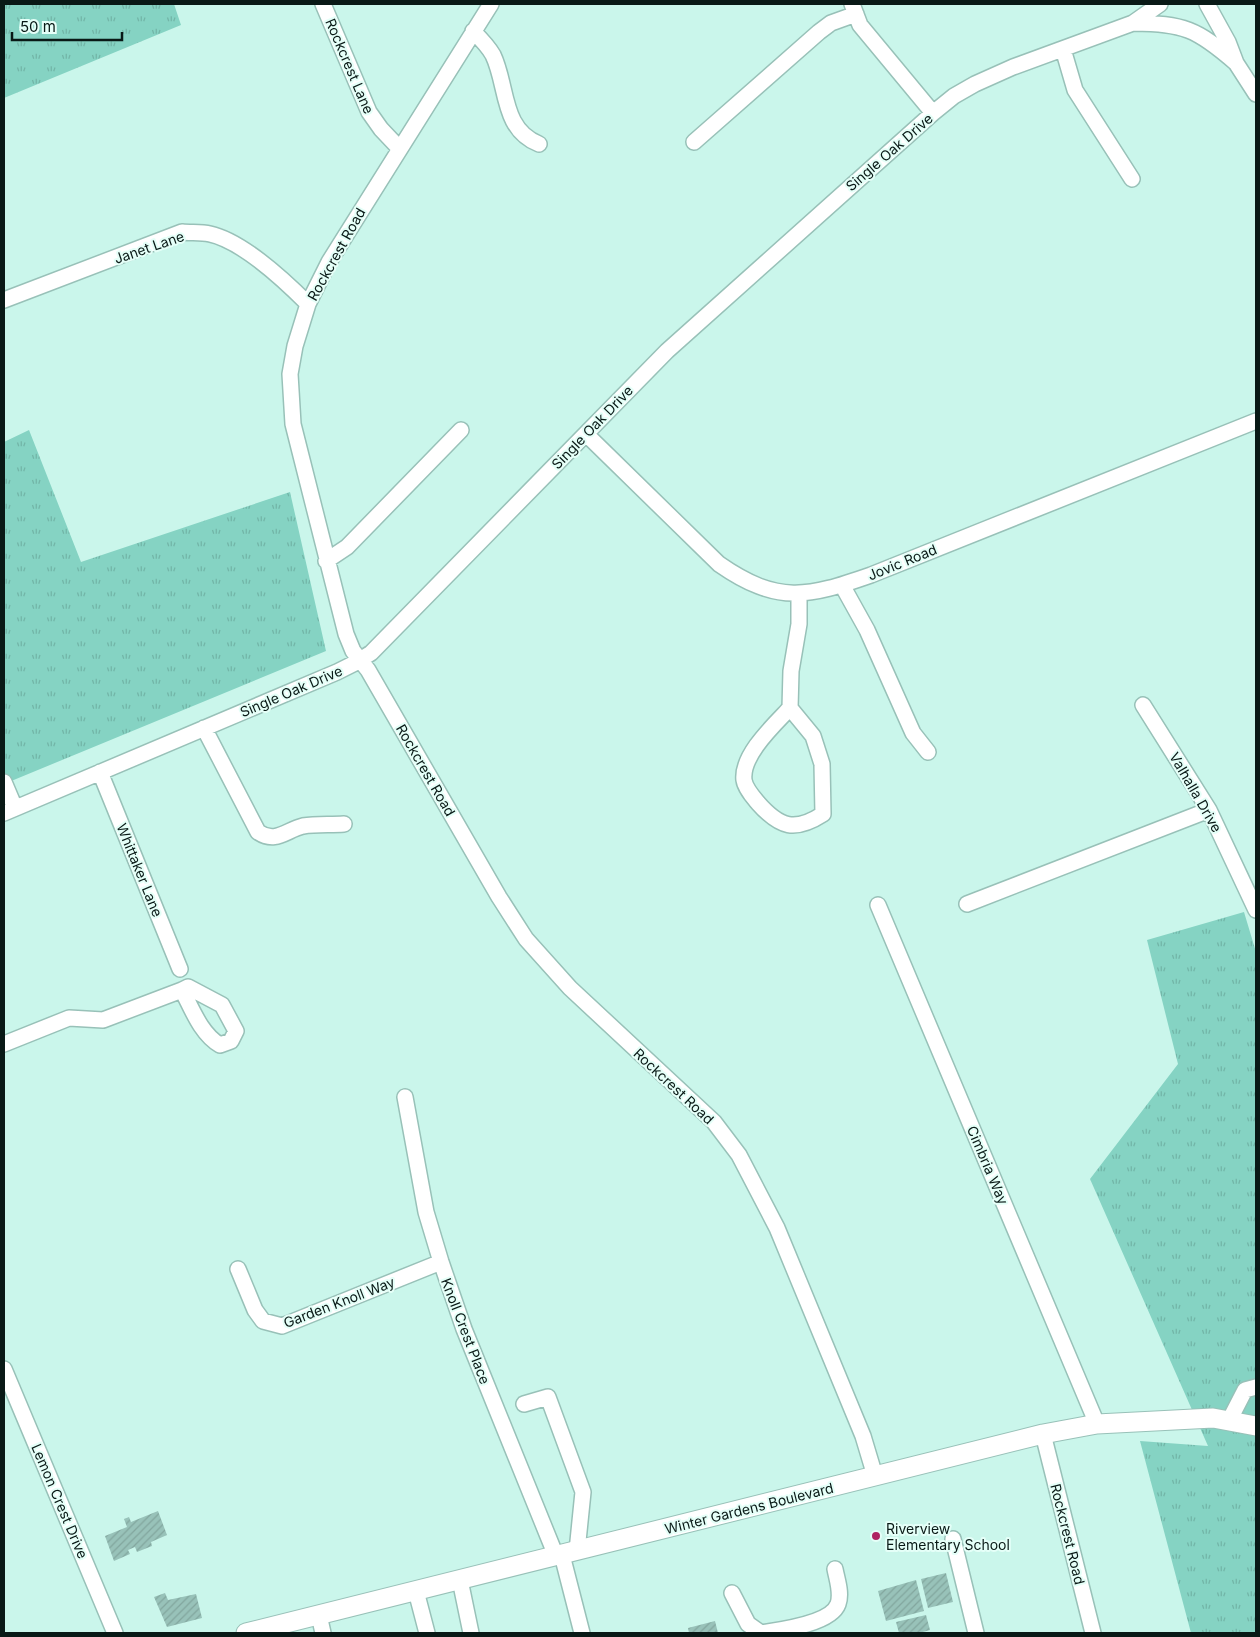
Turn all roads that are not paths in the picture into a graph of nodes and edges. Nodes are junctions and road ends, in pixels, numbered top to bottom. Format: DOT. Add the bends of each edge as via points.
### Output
graph roads {
  1 [pos="324,4"];
  2 [pos="491,4"];
  3 [pos="1160,4"];
  4 [pos="1207,4"];
  5 [pos="854,9"];
  6 [pos="1133,23"];
  7 [pos="473,31"];
  8 [pos="1063,49"];
  9 [pos="1236,62"];
  10 [pos="1256,94"];
  11 [pos="933,113"];
  12 [pos="694,142"];
  13 [pos="538,144"];
  14 [pos="399,148"];
  15 [pos="1132,178"];
  16 [pos="4,300"];
  17 [pos="308,304"];
  18 [pos="1256,421"];
  19 [pos="460,430"];
  20 [pos="586,434"];
  21 [pos="326,561"];
  22 [pos="842,585"];
  23 [pos="799,594"];
  24 [pos="360,660"];
  25 [pos="1143,705"];
  26 [pos="790,708"];
  27 [pos="204,728"];
  28 [pos="928,752"];
  29 [pos="100,772"];
  30 [pos="4,782"];
  31 [pos="9,810"];
  32 [pos="1209,810"];
  33 [pos="344,824"];
  34 [pos="967,904"];
  35 [pos="878,905"];
  36 [pos="1256,910"];
  37 [pos="180,969"];
  38 [pos="182,990"];
  39 [pos="4,1044"];
  40 [pos="405,1096"];
  41 [pos="441,1262"];
  42 [pos="238,1269"];
  43 [pos="5,1374"];
  44 [pos="1256,1387"];
  45 [pos="524,1404"];
  46 [pos="1229,1421"];
  47 [pos="1097,1424"];
  48 [pos="1256,1426"];
  49 [pos="1043,1434"];
  50 [pos="875,1476"];
  51 [pos="953,1538"];
  52 [pos="565,1554"];
  53 [pos="835,1569"];
  54 [pos="460,1580"];
  55 [pos="416,1591"];
  56 [pos="732,1593"];
  57 [pos="322,1624"];
  58 [pos="115,1633"];
  59 [pos="246,1633"];
  60 [pos="427,1633"];
  61 [pos="471,1633"];
  62 [pos="582,1633"];
  63 [pos="976,1633"];
  64 [pos="1093,1633"];
  1 -- 14 [label="street, Rockcrest Lane" via="369,112"];
  2 -- 7 [label="street, Rockcrest Road"];
  3 -- 6 [label="street, Single Oak Drive"];
  4 -- 9 [label="street"];
  5 -- 11 [label="street" via="860,24"];
  5 -- 12 [label="street" via="819,32"];
  6 -- 8 [label="street, Single Oak Drive"];
  6 -- 9 [label="street" via="1186,27"];
  7 -- 13 [label="street" via="493,56 510,118 526,139"];
  7 -- 14 [label="street, Rockcrest Road"];
  8 -- 11 [label="street, Single Oak Drive" via="975,84"];
  8 -- 15 [label="street" via="1075,90"];
  9 -- 10 [label="street"];
  11 -- 20 [label="street, Single Oak Drive" via="691,327"];
  14 -- 17 [label="street, Rockcrest Road" via="329,262"];
  16 -- 17 [label="street, Janet Lane" via="182,232 209,234 227,240 281,276"];
  17 -- 21 [label="street, Rockcrest Road" via="295,346 290,392 293,424"];
  18 -- 22 [label="street, Jovic Road"];
  19 -- 21 [label="street" via="347,547"];
  20 -- 23 [label="street, Jovic Road" via="719,564 739,578 773,591"];
  20 -- 24 [label="street, Single Oak Drive" via="432,592"];
  21 -- 24 [label="street, Rockcrest Road" via="349,642"];
  22 -- 23 [label="street, Jovic Road"];
  22 -- 28 [label="street" via="868,630 913,734"];
  23 -- 26 [label="street"];
  24 -- 27 [label="street, Single Oak Drive"];
  24 -- 50 [label="street, Rockcrest Road" via="526,939 570,988 714,1122 739,1155 776,1228 863,1436"];
  25 -- 32 [label="street, Valhalla Drive"];
  26 -- 26 [label="street" via="812,736 823,772 823,814 797,825 780,824 765,812 744,780 756,746"];
  27 -- 29 [label="street, Single Oak Drive"];
  27 -- 33 [label="street" via="258,832 275,838 302,826"];
  29 -- 31 [label="street, Single Oak Drive"];
  29 -- 37 [label="street, Whittaker Lane"];
  30 -- 31 [label="street"];
  32 -- 34 [label="street"];
  32 -- 36 [label="street, Valhalla Drive"];
  35 -- 47 [label="street, Cimbria Way"];
  38 -- 39 [label="street" via="103,1020 69,1018"];
  40 -- 41 [label="street, Knoll Crest Place" via="426,1212"];
  41 -- 42 [label="street, Garden Knoll Way" via="282,1326 263,1321"];
  41 -- 52 [label="street, Knoll Crest Place" via="464,1329"];
  43 -- 58 [label="street, Lemon Crest Drive"];
  44 -- 46 [label="street" via="1245,1390"];
  45 -- 52 [label="street" via="548,1397 583,1492"];
  46 -- 47 [label="main road, Winter Gardens Boulevard" via="1213,1418"];
  46 -- 48 [label="main road, Winter Gardens Boulevard"];
  47 -- 49 [label="main road, Winter Gardens Boulevard"];
  49 -- 50 [label="main road, Winter Gardens Boulevard"];
  49 -- 64 [label="street, Rockcrest Road"];
  50 -- 52 [label="main road, Winter Gardens Boulevard"];
  51 -- 63 [label="street"];
  52 -- 54 [label="main road, Winter Gardens Boulevard"];
  52 -- 62 [label="street"];
  53 -- 56 [label="street" via="839,1602 834,1612 824,1618 778,1630 761,1633 748,1624"];
  54 -- 55 [label="main road, Winter Gardens Boulevard"];
  54 -- 61 [label="street"];
  55 -- 57 [label="main road, Winter Gardens Boulevard"];
  55 -- 60 [label="street"];
  57 -- 59 [label="main road, Winter Gardens Boulevard"];
}
